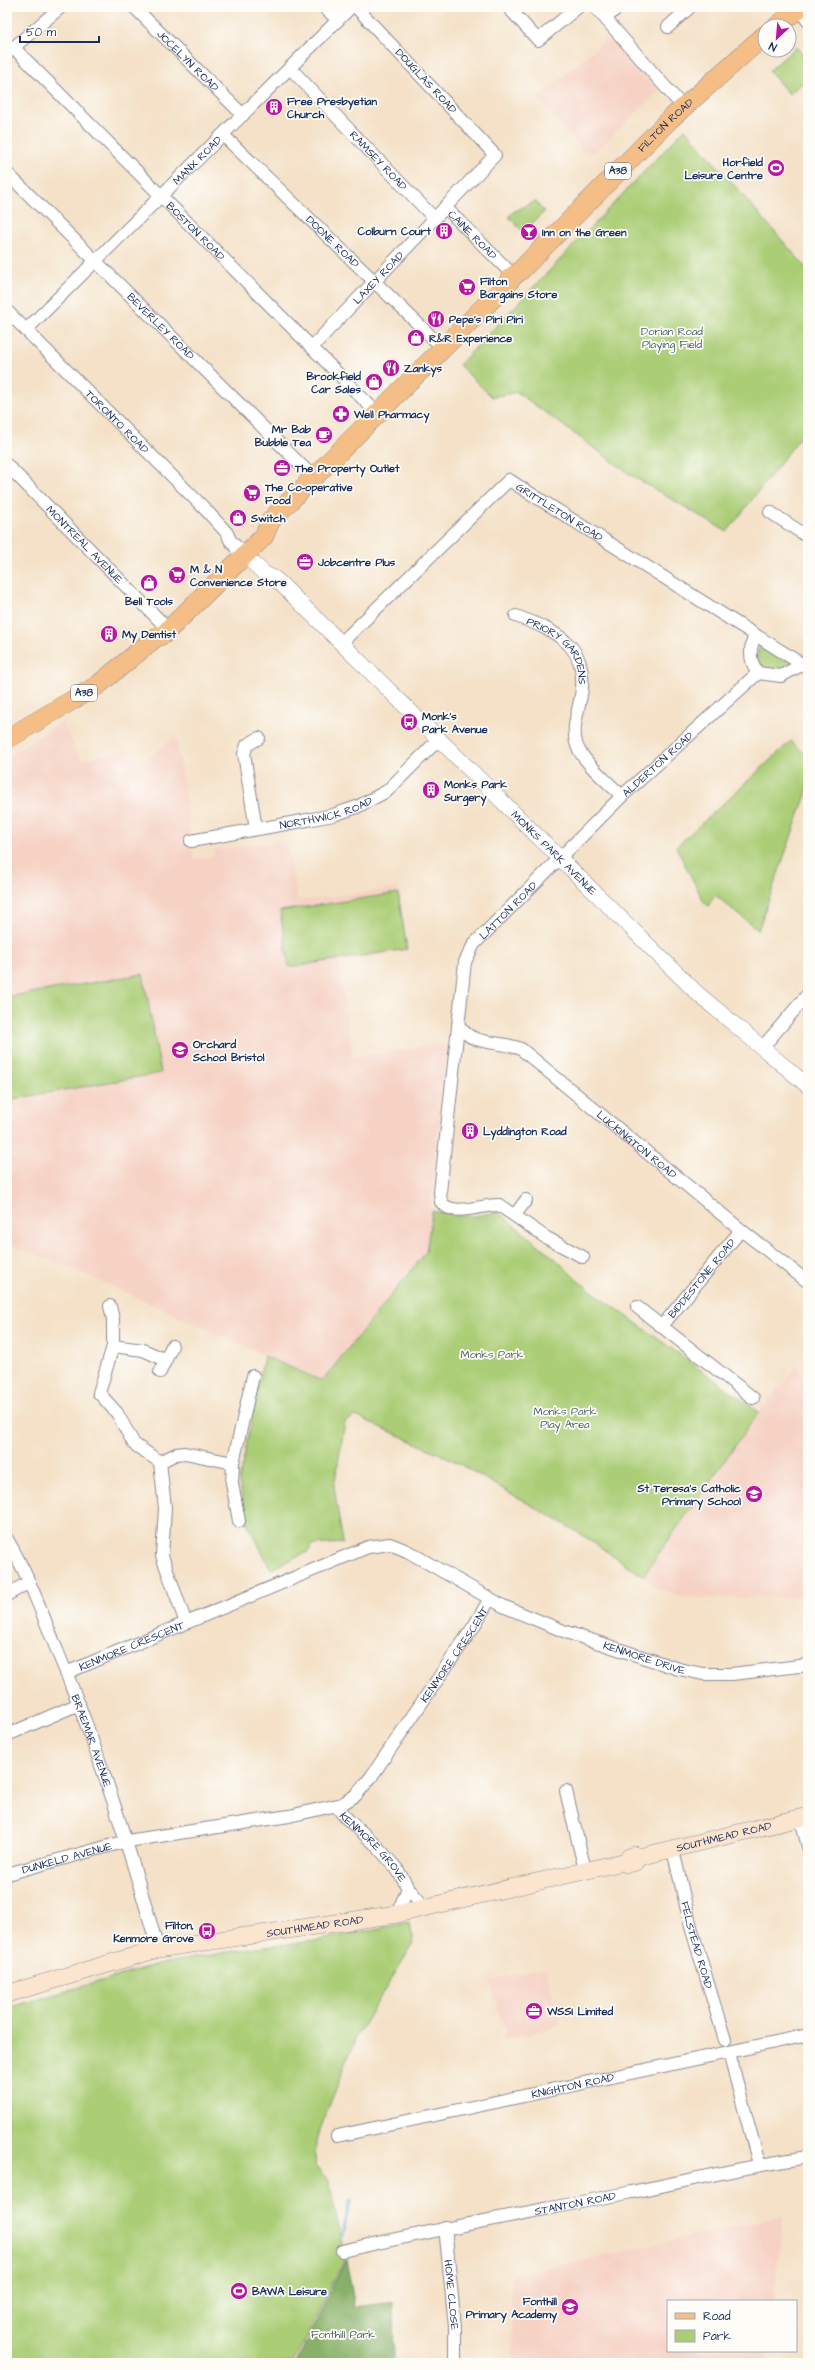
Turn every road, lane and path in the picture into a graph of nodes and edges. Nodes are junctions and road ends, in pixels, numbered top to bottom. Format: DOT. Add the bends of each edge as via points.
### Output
graph roads {
  1 [pos="62,7"];
  2 [pos="134,7"];
  3 [pos="324,7"];
  4 [pos="351,7"];
  5 [pos="356,7"];
  6 [pos="508,7"];
  7 [pos="578,7"];
  8 [pos="595,7"];
  9 [pos="618,7"];
  10 [pos="690,7"];
  11 [pos="802,12"];
  12 [pos="606,18"];
  13 [pos="791,18"];
  14 [pos="338,20"];
  15 [pos="668,27"];
  16 [pos="757,42"];
  17 [pos="10,50"];
  18 [pos="290,68"];
  19 [pos="683,107"];
  20 [pos="243,115"];
  21 [pos="223,135"];
  22 [pos="495,155"];
  23 [pos="7,173"];
  24 [pos="161,196"];
  25 [pos="445,207"];
  26 [pos="435,219"];
  27 [pos="95,261"];
  28 [pos="514,276"];
  29 [pos="374,281"];
  30 [pos="7,311"];
  31 [pos="26,330"];
  32 [pos="312,347"];
  33 [pos="443,348"];
  34 [pos="378,414"];
  35 [pos="7,465"];
  36 [pos="314,478"];
  37 [pos="770,512"];
  38 [pos="808,537"];
  39 [pos="244,549"];
  40 [pos="516,616"];
  41 [pos="159,630"];
  42 [pos="755,635"];
  43 [pos="341,643"];
  44 [pos="806,666"];
  45 [pos="758,673"];
  46 [pos="259,738"];
  47 [pos="7,739"];
  48 [pos="438,740"];
  49 [pos="622,796"];
  50 [pos="256,829"];
  51 [pos="191,841"];
  52 [pos="560,858"];
  53 [pos="808,994"];
  54 [pos="459,1026"];
  55 [pos="762,1048"];
  56 [pos="808,1086"];
  57 [pos="526,1200"];
  58 [pos="515,1215"];
  59 [pos="741,1230"];
  60 [pos="583,1257"];
  61 [pos="808,1282"];
  62 [pos="110,1306"];
  63 [pos="638,1307"];
  64 [pos="662,1326"];
  65 [pos="113,1346"];
  66 [pos="172,1346"];
  67 [pos="166,1360"];
  68 [pos="160,1372"];
  69 [pos="253,1376"];
  70 [pos="753,1398"];
  71 [pos="160,1462"];
  72 [pos="233,1462"];
  73 [pos="239,1521"];
  74 [pos="7,1539"];
  75 [pos="29,1582"];
  76 [pos="7,1595"];
  77 [pos="489,1600"];
  78 [pos="186,1623"];
  79 [pos="808,1665"];
  80 [pos="66,1673"];
  81 [pos="80,1704"];
  82 [pos="7,1735"];
  83 [pos="566,1791"];
  84 [pos="337,1806"];
  85 [pos="804,1817"];
  86 [pos="127,1841"];
  87 [pos="808,1847"];
  88 [pos="673,1850"];
  89 [pos="585,1870"];
  90 [pos="7,1874"];
  91 [pos="408,1888"];
  92 [pos="425,1908"];
  93 [pos="397,1914"];
  94 [pos="158,1948"];
  95 [pos="7,1994"];
  96 [pos="808,2036"];
  97 [pos="725,2040"];
  98 [pos="729,2053"];
  99 [pos="337,2136"];
  100 [pos="808,2157"];
  101 [pos="759,2164"];
  102 [pos="445,2228"];
  103 [pos="342,2251"];
  104 [pos="455,2363"];
  1 -- 17 [label="street"];
  2 -- 20 [label="street, JOCELYN ROAD"];
  3 -- 14 [label="street"];
  4 -- 14 [label="street, MANX ROAD"];
  5 -- 22 [label="street, DOUGLAS ROAD"];
  6 -- 7 [label="street" via="538,40"];
  8 -- 12 [label="street"];
  9 -- 12 [label="street"];
  10 -- 15 [label="street"];
  11 -- 13 [label="main road"];
  12 -- 19 [label="street"];
  14 -- 18 [label="street, MANX ROAD"];
  16 -- 19 [label="main road, FILTON ROAD / A38"];
  17 -- 24 [label="street, BOSTON ROAD"];
  18 -- 20 [label="street, MANX ROAD"];
  18 -- 26 [label="street, RAMSEY ROAD"];
  19 -- 28 [label="main road, FILTON ROAD / A38"];
  20 -- 21 [label="street, MANX ROAD"];
  21 -- 24 [label="street, MANX ROAD"];
  21 -- 29 [label="street, DOONE ROAD"];
  22 -- 25 [label="street, LAXEY ROAD"];
  23 -- 27 [label="street, BEVERLEY ROAD"];
  24 -- 27 [label="street, MANX ROAD"];
  24 -- 32 [label="street, BOSTON ROAD"];
  25 -- 26 [label="street, LAXEY ROAD"];
  25 -- 28 [label="street, CAINE ROAD"];
  26 -- 29 [label="street, LAXEY ROAD"];
  27 -- 31 [label="street, MANX ROAD"];
  27 -- 36 [label="street, BEVERLEY ROAD"];
  28 -- 33 [label="main road, FILTON ROAD / A38"];
  29 -- 32 [label="street, LAXEY ROAD"];
  29 -- 33 [label="street, DOONE ROAD"];
  30 -- 31 [label="street, TORONTO ROAD"];
  31 -- 39 [label="street, TORONTO ROAD" via="228,533 230,540"];
  32 -- 34 [label="street, BOSTON ROAD"];
  33 -- 34 [label="main road, FILTON ROAD / A38"];
  34 -- 36 [label="main road, FILTON ROAD / A38"];
  35 -- 41 [label="street, MONTREAL AVENUE"];
  36 -- 39 [label="main road, FILTON ROAD / A38" via="271,520 260,526"];
  37 -- 38 [label="street"];
  39 -- 41 [label="main road, FILTON ROAD / A38"];
  39 -- 43 [label="street, MONKS PARK AVENUE" via="265,574 274,578"];
  40 -- 49 [label="street, PRIORY GARDENS" via="554,632 578,656 583,669 584,684 574,723 574,736 578,748"];
  41 -- 47 [label="main road, FILTON ROAD / A38" via="98,685"];
  42 -- 43 [label="street, GRITTLETON ROAD" via="509,480"];
  42 -- 44 [label="street, GRITTLETON ROAD"];
  42 -- 45 [label="street" via="750,652 751,664"];
  43 -- 48 [label="street, MONKS PARK AVENUE"];
  44 -- 45 [label="street" via="780,676"];
  45 -- 49 [label="street, ALDERTON ROAD"];
  46 -- 50 [label="street" via="247,745 244,754"];
  48 -- 50 [label="street, NORTHWICK ROAD" via="387,791 374,799 333,815"];
  48 -- 52 [label="street, MONKS PARK AVENUE"];
  49 -- 52 [label="street, ALDERTON ROAD"];
  50 -- 51 [label="street, NORTHWICK ROAD"];
  52 -- 54 [label="street, LATTON ROAD" via="474,944 463,968"];
  52 -- 55 [label="street, MONKS PARK AVENUE" via="698,994"];
  53 -- 55 [label="street"];
  54 -- 58 [label="street" via="441,1202 449,1208 468,1210 498,1205"];
  54 -- 59 [label="street, LUCKINGTON ROAD" via="465,1036 472,1039 521,1049"];
  55 -- 56 [label="street, MONKS PARK AVENUE"];
  57 -- 58 [label="street"];
  58 -- 60 [label="street" via="568,1256"];
  59 -- 61 [label="street, LUCKINGTON ROAD"];
  59 -- 64 [label="street, BIDDESTONE ROAD"];
  62 -- 65 [label="street" via="113,1319"];
  63 -- 64 [label="street, BIDDESTONE ROAD"];
  64 -- 70 [label="street, BIDDESTONE ROAD" via="743,1386"];
  65 -- 67 [label="street" via="143,1350"];
  65 -- 71 [label="street" via="99,1387 100,1396 118,1413 134,1444"];
  66 -- 67 [label="street"];
  67 -- 68 [label="street"];
  69 -- 72 [label="street"];
  71 -- 72 [label="street" via="184,1453"];
  71 -- 78 [label="street" via="165,1508 162,1556"];
  72 -- 73 [label="street" via="232,1483"];
  74 -- 75 [label="street, BRAEMAR AVENUE"];
  75 -- 76 [label="street"];
  75 -- 80 [label="street, BRAEMAR AVENUE"];
  77 -- 78 [label="street, KENMORE CRESCENT" via="407,1551 390,1544 368,1547"];
  77 -- 79 [label="street, KENMORE DRIVE" via="560,1630 679,1669 703,1674 732,1674"];
  77 -- 84 [label="street, KENMORE CRESCENT" via="372,1777 356,1794"];
  78 -- 80 [label="street, KENMORE CRESCENT"];
  80 -- 81 [label="street, BRAEMAR AVENUE"];
  81 -- 82 [label="street"];
  81 -- 86 [label="street, BRAEMAR AVENUE"];
  83 -- 89 [label="street"];
  84 -- 86 [label="street, KENMORE CRESCENT"];
  84 -- 91 [label="street, KENMORE GROVE" via="397,1869"];
  85 -- 87 [label="street"];
  85 -- 88 [label="main road, SOUTHMEAD ROAD"];
  86 -- 90 [label="street, DUNKELD AVENUE"];
  86 -- 94 [label="street, BRAEMAR AVENUE"];
  88 -- 89 [label="main road, SOUTHMEAD ROAD"];
  88 -- 97 [label="street, FELSTEAD ROAD" via="690,1922"];
  89 -- 92 [label="main road, SOUTHMEAD ROAD"];
  91 -- 92 [label="street, KENMORE GROVE"];
  91 -- 93 [label="street, KENMORE GROVE"];
  92 -- 93 [label="main road, SOUTHMEAD ROAD"];
  93 -- 94 [label="main road, SOUTHMEAD ROAD"];
  94 -- 95 [label="main road, SOUTHMEAD ROAD"];
  96 -- 98 [label="street, KNIGHTON ROAD"];
  98 -- 99 [label="street, KNIGHTON ROAD"];
  98 -- 101 [label="street"];
  100 -- 101 [label="street, STANTON ROAD"];
  101 -- 102 [label="street, STANTON ROAD"];
  102 -- 103 [label="street, STANTON ROAD"];
  102 -- 104 [label="street, HOME CLOSE" via="455,2326"];
}
